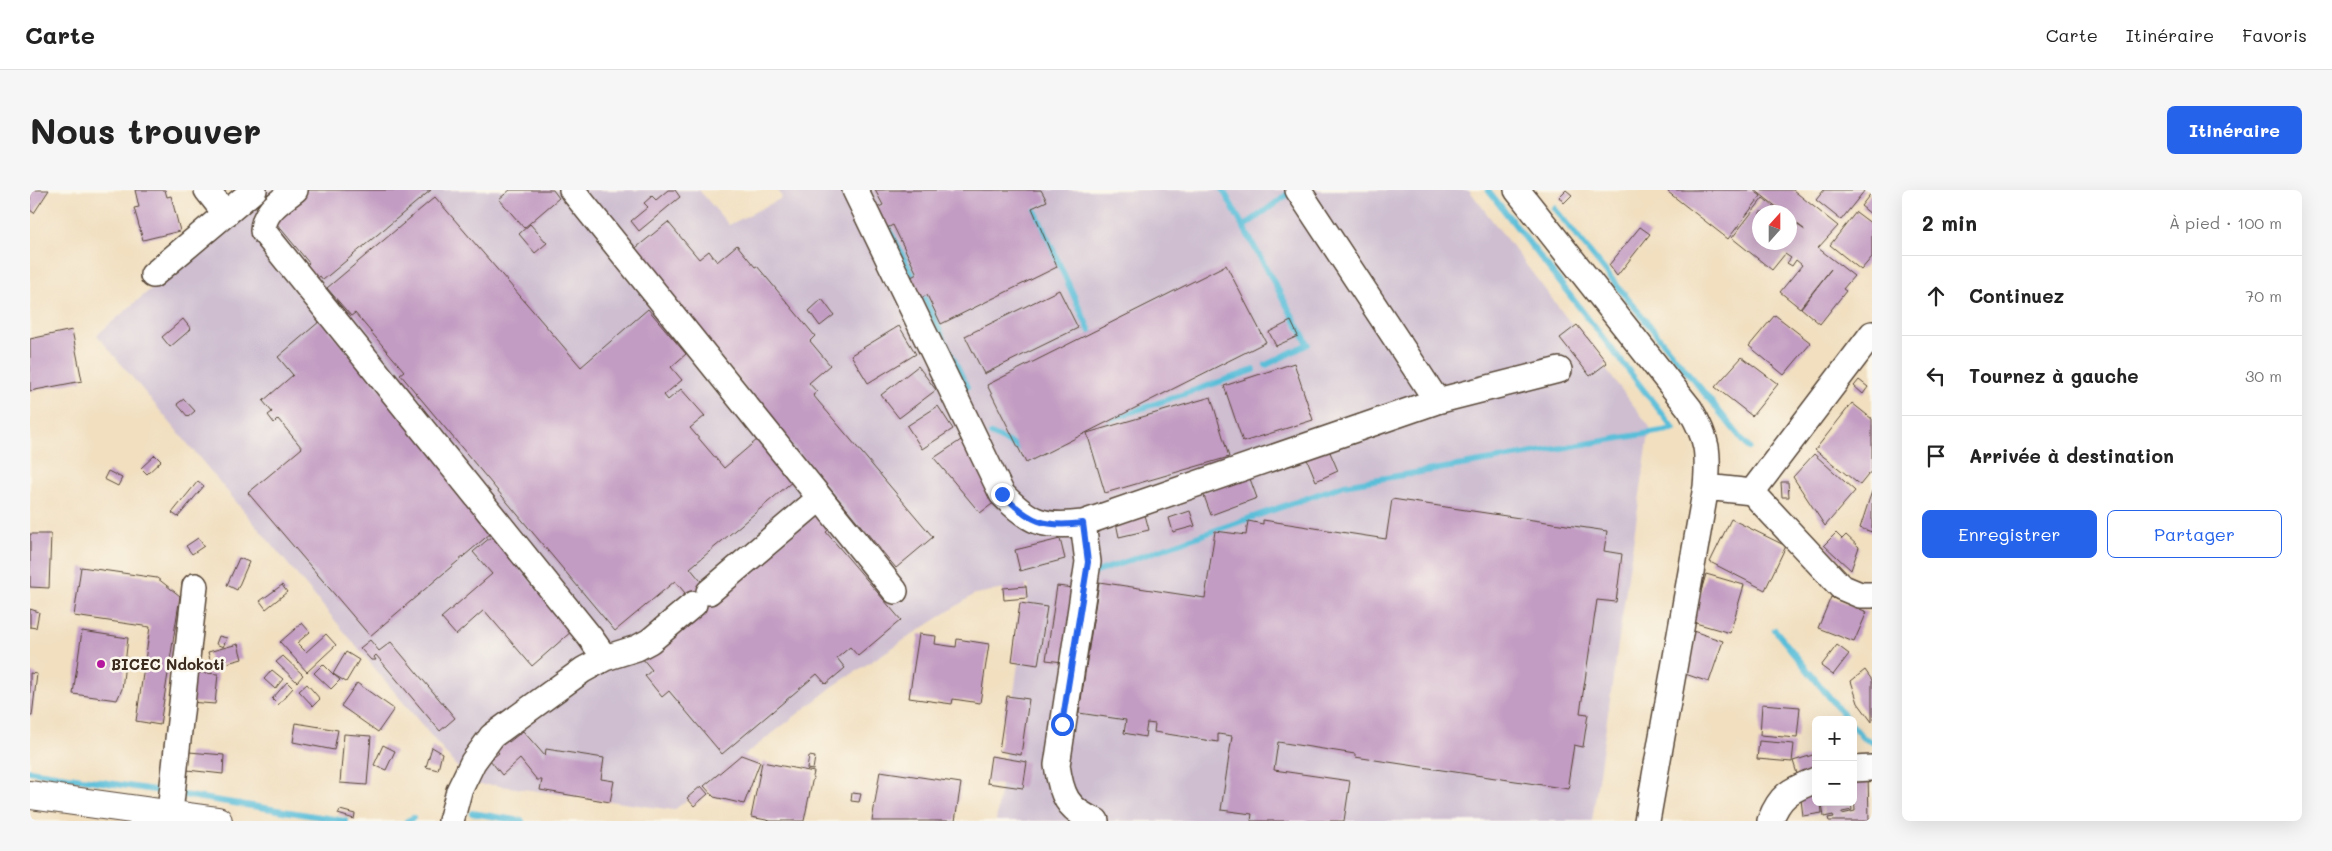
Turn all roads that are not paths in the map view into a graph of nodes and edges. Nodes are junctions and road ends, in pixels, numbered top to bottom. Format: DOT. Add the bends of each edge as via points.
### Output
graph roads {
  1 [pos="207,190"];
  2 [pos="254,190"];
  3 [pos="295,190"];
  4 [pos="572,190"];
  5 [pos="855,190"];
  6 [pos="1298,190"];
  7 [pos="1517,190"];
  8 [pos="226,214"];
  9 [pos="153,275"];
  10 [pos="1872,334"];
  11 [pos="1559,370"];
  12 [pos="1437,401"];
  13 [pos="1706,487"];
  14 [pos="1752,492"];
  15 [pos="820,498"];
  16 [pos="1083,523"];
  17 [pos="195,586"];
  18 [pos="894,591"];
  19 [pos="1872,595"];
  20 [pos="605,658"];
  21 [pos="1872,768"];
  22 [pos="1857,770"];
  23 [pos="1812,782"];
  24 [pos="30,795"];
  25 [pos="170,817"];
  26 [pos="218,821"];
  27 [pos="451,821"];
  28 [pos="1096,821"];
  29 [pos="1647,821"];
  30 [pos="1770,821"];
  1 -- 8 [label="street"];
  2 -- 8 [label="street"];
  3 -- 20 [label="street" via="270,210 263,222 263,231"];
  4 -- 15 [label="street"];
  5 -- 16 [label="street" via="1002,494 1018,511 1040,523 1063,526"];
  6 -- 12 [label="street"];
  7 -- 13 [label="street" via="1690,409 1702,430 1708,454"];
  8 -- 9 [label="street"];
  10 -- 14 [label="street"];
  11 -- 12 [label="street"];
  12 -- 16 [label="street"];
  13 -- 14 [label="street"];
  13 -- 29 [label="street"];
  14 -- 19 [label="street" via="1841,587"];
  15 -- 18 [label="street"];
  15 -- 20 [label="street" via="650,641"];
  16 -- 28 [label="street" via="1088,562 1057,765 1060,790 1072,807"];
  17 -- 25 [label="street"];
  20 -- 27 [label="street" via="492,736 473,762 459,791"];
  21 -- 22 [label="street"];
  23 -- 30 [label="street" via="1792,789 1777,803"];
  24 -- 25 [label="main road"];
  25 -- 26 [label="main road"];
}
